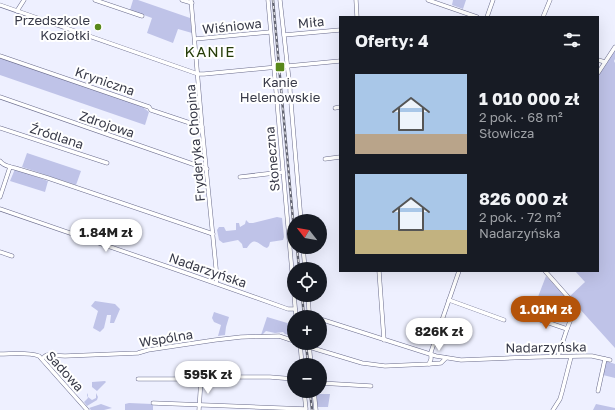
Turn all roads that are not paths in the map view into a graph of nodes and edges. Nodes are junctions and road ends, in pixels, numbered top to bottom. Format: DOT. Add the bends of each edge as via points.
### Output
graph roads {
  1 [pos="24,0"];
  2 [pos="96,0"];
  3 [pos="182,0"];
  4 [pos="268,0"];
  5 [pos="280,0"];
  6 [pos="356,0"];
  7 [pos="428,0"];
  8 [pos="493,0"];
  9 [pos="550,0"];
  10 [pos="191,2"];
  11 [pos="0,5"];
  12 [pos="17,11"];
  13 [pos="142,16"];
  14 [pos="357,16"];
  15 [pos="474,16"];
  16 [pos="487,16"];
  17 [pos="543,16"];
  18 [pos="339,30"];
  19 [pos="270,32"];
  20 [pos="284,35"];
  21 [pos="195,39"];
  22 [pos="615,47"];
  23 [pos="0,56"];
  24 [pos="599,60"];
  25 [pos="339,61"];
  26 [pos="605,62"];
  27 [pos="288,66"];
  28 [pos="273,68"];
  29 [pos="599,71"];
  30 [pos="198,74"];
  31 [pos="0,97"];
  32 [pos="339,107"];
  33 [pos="335,108"];
  34 [pos="202,127"];
  35 [pos="0,128"];
  36 [pos="339,157"];
  37 [pos="325,159"];
  38 [pos="0,162"];
  39 [pos="107,163"];
  40 [pos="10,167"];
  41 [pos="207,169"];
  42 [pos="283,172"];
  43 [pos="240,177"];
  44 [pos="0,197"];
  45 [pos="0,210"];
  46 [pos="300,214"];
  47 [pos="213,234"];
  48 [pos="0,252"];
  49 [pos="12,256"];
  50 [pos="379,272"];
  51 [pos="459,272"];
  52 [pos="546,272"];
  53 [pos="216,283"];
  54 [pos="449,300"];
  55 [pos="295,309"];
  56 [pos="529,316"];
  57 [pos="504,320"];
  58 [pos="327,321"];
  59 [pos="567,329"];
  60 [pos="287,339"];
  61 [pos="384,340"];
  62 [pos="324,350"];
  63 [pos="0,354"];
  64 [pos="431,355"];
  65 [pos="558,356"];
  66 [pos="571,356"];
  67 [pos="446,358"];
  68 [pos="42,359"];
  69 [pos="605,359"];
  70 [pos="610,360"];
  71 [pos="429,364"];
  72 [pos="287,378"];
  73 [pos="138,379"];
  74 [pos="201,379"];
  75 [pos="327,383"];
  76 [pos="371,386"];
  77 [pos="598,391"];
  78 [pos="305,398"];
  79 [pos="315,398"];
  80 [pos="153,403"];
  81 [pos="199,405"];
  82 [pos="270,409"];
  83 [pos="86,410"];
  84 [pos="199,410"];
  85 [pos="316,410"];
  86 [pos="553,410"];
  1 -- 12 [label="street"];
  2 -- 13 [label="street"];
  3 -- 10 [label="street"];
  4 -- 19 [label="street, Słoneczna"];
  5 -- 20 [label="street"];
  6 -- 14 [label="street"];
  7 -- 15 [label="street"];
  8 -- 16 [label="street"];
  9 -- 17 [label="street"];
  10 -- 21 [label="street, Fryderyka Chopina"];
  11 -- 12 [label="street"];
  12 -- 30 [label="street"];
  18 -- 20 [label="street, Miła"];
  19 -- 21 [label="street, Wiśniowa"];
  19 -- 28 [label="street, Słoneczna"];
  20 -- 27 [label="street"];
  21 -- 30 [label="street, Fryderyka Chopina"];
  22 -- 26 [label="street"];
  23 -- 34 [label="street, Kryniczna"];
  24 -- 26 [label="street"];
  25 -- 27 [label="street"];
  26 -- 29 [label="street"];
  27 -- 28 [label="street"];
  27 -- 46 [label="street"];
  28 -- 30 [label="street"];
  28 -- 42 [label="street, Słoneczna"];
  30 -- 34 [label="street, Fryderyka Chopina"];
  31 -- 41 [label="street, Zdrojowa"];
  32 -- 33 [label="street"];
  34 -- 41 [label="street, Fryderyka Chopina"];
  35 -- 39 [label="street, Źródlana"];
  36 -- 37 [label="street"];
  38 -- 40 [label="street"];
  40 -- 44 [label="street"];
  40 -- 47 [label="street"];
  41 -- 47 [label="street, Fryderyka Chopina"];
  42 -- 43 [label="street"];
  42 -- 55 [label="street, Słoneczna"];
  45 -- 53 [label="street, Nadarzyńska"];
  47 -- 53 [label="street, Fryderyka Chopina"];
  48 -- 49 [label="street"];
  50 -- 61 [label="street"];
  51 -- 54 [label="street"];
  52 -- 59 [label="street" via="576,306"];
  53 -- 55 [label="street, Nadarzyńska" via="288,309"];
  54 -- 57 [label="street"];
  54 -- 64 [label="street"];
  56 -- 59 [label="street"];
  58 -- 61 [label="street, Nadarzyńska"];
  59 -- 65 [label="street"];
  60 -- 68 [label="street, Wspólna" via="279,336 241,337 138,353 47,355"];
  61 -- 64 [label="street, Nadarzyńska"];
  62 -- 71 [label="street" via="362,363 385,366"];
  63 -- 68 [label="street, Sadowa" via="34,355"];
  64 -- 67 [label="street, Nadarzyńska"];
  64 -- 71 [label="street"];
  65 -- 66 [label="street, Nadarzyńska"];
  65 -- 67 [label="street, Nadarzyńska" via="461,360"];
  66 -- 69 [label="street, Nadarzyńska"];
  66 -- 86 [label="street" via="560,399"];
  67 -- 71 [label="street" via="440,363"];
  68 -- 83 [label="street, Sadowa"];
  69 -- 70 [label="street, Nadarzyńska"];
  69 -- 77 [label="street"];
  72 -- 74 [label="street"];
  73 -- 74 [label="street"];
  74 -- 81 [label="street"];
  75 -- 76 [label="street"];
  78 -- 82 [label="street" via="306,409"];
  79 -- 85 [label="street"];
  80 -- 81 [label="street"];
  81 -- 82 [label="street"];
  81 -- 84 [label="street"];
}
